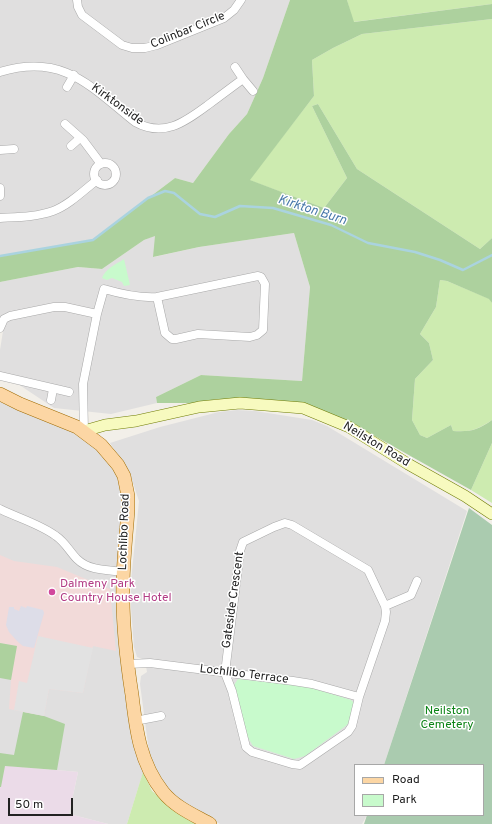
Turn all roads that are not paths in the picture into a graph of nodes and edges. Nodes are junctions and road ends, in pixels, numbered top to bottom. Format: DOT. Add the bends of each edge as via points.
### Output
graph roads {
  1 [pos="77,0"];
  2 [pos="241,0"];
  3 [pos="235,67"];
  4 [pos="0,72"];
  5 [pos="74,75"];
  6 [pos="243,79"];
  7 [pos="67,87"];
  8 [pos="253,91"];
  9 [pos="64,124"];
  10 [pos="80,138"];
  11 [pos="71,146"];
  12 [pos="0,150"];
  13 [pos="14,150"];
  14 [pos="101,164"];
  15 [pos="97,180"];
  16 [pos="0,188"];
  17 [pos="0,196"];
  18 [pos="0,218"];
  19 [pos="157,297"];
  20 [pos="97,314"];
  21 [pos="0,328"];
  22 [pos="0,376"];
  23 [pos="53,388"];
  24 [pos="69,392"];
  25 [pos="0,394"];
  26 [pos="51,400"];
  27 [pos="84,431"];
  28 [pos="0,509"];
  29 [pos="492,514"];
  30 [pos="124,572"];
  31 [pos="417,581"];
  32 [pos="385,606"];
  33 [pos="128,664"];
  34 [pos="225,673"];
  35 [pos="359,697"];
  36 [pos="160,716"];
  37 [pos="135,721"];
  38 [pos="210,824"];
  1 -- 2 [label="street, Colinbar Circle" via="82,15 122,45 145,48 224,18"];
  3 -- 6 [label="street"];
  4 -- 5 [label="street, Kirktonside" via="30,66 52,68"];
  5 -- 6 [label="street, Kirktonside" via="135,122 154,128 176,127 188,121"];
  5 -- 7 [label="street"];
  6 -- 8 [label="street"];
  9 -- 10 [label="street"];
  10 -- 11 [label="street"];
  10 -- 14 [label="street"];
  12 -- 13 [label="street"];
  14 -- 15 [label="street" via="95,171"];
  14 -- 15 [label="street" via="111,165 116,170 115,178 107,184"];
  15 -- 18 [label="street" via="68,203 54,210 40,215"];
  16 -- 17 [label="street"];
  19 -- 19 [label="street" via="258,276 265,284 263,330 250,337 198,334 172,339 165,333"];
  19 -- 20 [label="street" via="133,296 104,289"];
  20 -- 21 [label="street" via="54,307 10,316 4,320"];
  20 -- 27 [label="street" via="83,384"];
  22 -- 23 [label="street"];
  23 -- 24 [label="street"];
  23 -- 26 [label="street"];
  25 -- 27 [label="main road, Lochlibo Road"];
  27 -- 29 [label="street, Neilston Road" via="206,406 240,403 303,408 349,427"];
  27 -- 30 [label="main road, Lochlibo Road" via="101,445 124,476 128,510"];
  28 -- 30 [label="street" via="48,531 86,566"];
  30 -- 33 [label="main road, Lochlibo Road" via="123,597"];
  31 -- 32 [label="street" via="411,595"];
  32 -- 34 [label="street, Gateside Crescent" via="368,570 292,525 285,523 274,526 243,542 240,551"];
  32 -- 35 [label="street, Gateside Crescent" via="385,621"];
  33 -- 34 [label="street, Lochlibo Terrace" via="150,663"];
  33 -- 37 [label="main road, Lochlibo Road"];
  34 -- 35 [label="street, Lochlibo Terrace" via="312,684"];
  34 -- 35 [label="street, Gateside Crescent" via="246,747 252,752 292,764 300,765 308,761 348,732 352,726"];
  36 -- 37 [label="street"];
  37 -- 38 [label="main road, Lochlibo Road" via="141,750 157,784 176,804"];
}
